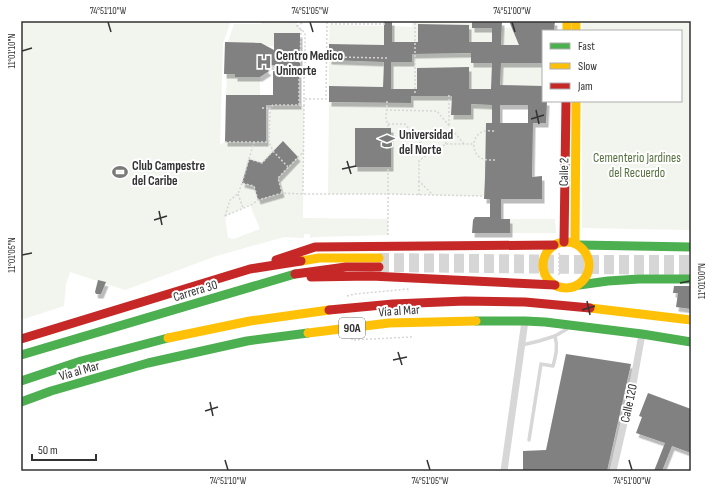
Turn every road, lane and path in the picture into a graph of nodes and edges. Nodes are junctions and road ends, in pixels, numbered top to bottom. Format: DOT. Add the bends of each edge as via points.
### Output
graph roads {
  1 [pos="296,21"];
  2 [pos="305,21"];
  3 [pos="327,21"];
  4 [pos="415,21"];
  5 [pos="332,24"];
  6 [pos="387,24"];
  7 [pos="296,26"];
  8 [pos="333,57"];
  9 [pos="387,58"];
  10 [pos="269,68"];
  11 [pos="305,69"];
  12 [pos="315,70"];
  13 [pos="415,93"];
  14 [pos="449,93"];
  15 [pos="304,99"];
  16 [pos="386,102"];
  17 [pos="566,102"];
  18 [pos="576,102"];
  19 [pos="304,106"];
  20 [pos="262,108"];
  21 [pos="270,108"];
  22 [pos="386,110"];
  23 [pos="388,124"];
  24 [pos="448,126"];
  25 [pos="388,128"];
  26 [pos="496,131"];
  27 [pos="455,133"];
  28 [pos="566,140"];
  29 [pos="576,140"];
  30 [pos="225,142"];
  31 [pos="254,142"];
  32 [pos="269,142"];
  33 [pos="445,144"];
  34 [pos="464,144"];
  35 [pos="474,144"];
  36 [pos="273,151"];
  37 [pos="304,151"];
  38 [pos="429,153"];
  39 [pos="249,159"];
  40 [pos="495,160"];
  41 [pos="288,167"];
  42 [pos="388,167"];
  43 [pos="419,181"];
  44 [pos="242,182"];
  45 [pos="282,193"];
  46 [pos="238,194"];
  47 [pos="304,194"];
  48 [pos="388,194"];
  49 [pos="419,195"];
  50 [pos="434,195"];
  51 [pos="484,196"];
  52 [pos="258,200"];
  53 [pos="243,208"];
  54 [pos="388,235"];
  55 [pos="564,242"];
  56 [pos="554,245"];
  57 [pos="579,245"];
  58 [pos="691,247"];
  59 [pos="379,258"];
  60 [pos="379,267"];
  61 [pos="250,269"];
  62 [pos="691,279"];
  63 [pos="553,284"];
  64 [pos="256,285"];
  65 [pos="579,285"];
  66 [pos="691,320"];
  67 [pos="525,321"];
  68 [pos="574,325"];
  69 [pos="642,334"];
  70 [pos="555,336"];
  71 [pos="21,339"];
  72 [pos="691,342"];
  73 [pos="521,345"];
  74 [pos="21,355"];
  75 [pos="21,381"];
  76 [pos="21,402"];
  77 [pos="529,440"];
  78 [pos="504,471"];
  79 [pos="613,471"];
  1 -- 7 [label="path"];
  2 -- 7 [label="path"];
  3 -- 15 [label="path" via="326,99"];
  4 -- 13 [label="path"];
  5 -- 6 [label="path"];
  7 -- 11 [label="path" via="305,33"];
  8 -- 9 [label="path"];
  10 -- 11 [label="lane"];
  11 -- 12 [label="lane"];
  11 -- 15 [label="path"];
  14 -- 24 [label="path"];
  15 -- 19 [label="path"];
  16 -- 22 [label="path"];
  17 -- 28 [label="main road, Calle 2"];
  18 -- 29 [label="main road, Calle 2"];
  19 -- 21 [label="path" via="273,105"];
  19 -- 37 [label="path"];
  20 -- 21 [label="path"];
  21 -- 32 [label="path"];
  22 -- 23 [label="path"];
  22 -- 24 [label="path" via="437,111"];
  23 -- 25 [label="path"];
  23 -- 38 [label="path" via="405,124"];
  24 -- 27 [label="path"];
  26 -- 35 [label="path" via="483,131 475,138"];
  27 -- 33 [label="path"];
  27 -- 34 [label="path"];
  28 -- 29 [label="main road"];
  28 -- 55 [label="main road, Calle 2"];
  29 -- 57 [label="main road, Calle 2"];
  30 -- 31 [label="path"];
  31 -- 32 [label="path"];
  31 -- 39 [label="path"];
  32 -- 36 [label="path"];
  33 -- 34 [label="path"];
  33 -- 38 [label="path" via="437,153"];
  34 -- 35 [label="path"];
  35 -- 40 [label="path" via="476,154 481,158"];
  36 -- 39 [label="path" via="262,163"];
  36 -- 41 [label="path"];
  37 -- 41 [label="path"];
  37 -- 47 [label="path"];
  38 -- 43 [label="path" via="419,161"];
  39 -- 44 [label="path"];
  41 -- 45 [label="path" via="278,178"];
  42 -- 48 [label="path"];
  43 -- 49 [label="path"];
  43 -- 50 [label="path"];
  44 -- 46 [label="path"];
  44 -- 52 [label="path" via="254,186"];
  45 -- 47 [label="path"];
  45 -- 52 [label="path"];
  46 -- 53 [label="path"];
  46 -- 53 [label="path" via="230,200 225,216"];
  47 -- 48 [label="path"];
  48 -- 49 [label="path"];
  48 -- 54 [label="path"];
  49 -- 50 [label="path"];
  50 -- 51 [label="path"];
  52 -- 53 [label="path"];
  55 -- 56 [label="main road"];
  55 -- 57 [label="main road"];
  56 -- 61 [label="main road" via="315,247"];
  56 -- 63 [label="main road" via="543,261 545,274"];
  57 -- 58 [label="main road"];
  57 -- 65 [label="main road" via="586,251 590,265 589,272"];
  59 -- 61 [label="main road, Carrera 30" via="320,258"];
  60 -- 64 [label="main road, Carrera 30" via="327,269 295,274"];
  61 -- 71 [label="main road, Carrera 30"];
  62 -- 65 [label="main road" via="639,279"];
  63 -- 64 [label="main road" via="348,276 304,277"];
  63 -- 65 [label="main road" via="566,288"];
  64 -- 74 [label="main road, Carrera 30"];
  66 -- 75 [label="main road, Vía al Mar / 90A" via="525,302 393,304 250,322 202,331 81,361"];
  67 -- 68 [label="main road, Vía al Mar / 90A"];
  67 -- 73 [label="street"];
  67 -- 76 [label="main road, Vía al Mar / 90A" via="389,323 247,341 148,363"];
  68 -- 69 [label="main road, Vía al Mar / 90A"];
  68 -- 70 [label="lane"];
  69 -- 72 [label="main road, Vía al Mar / 90A"];
  69 -- 79 [label="street, Calle 120"];
  70 -- 73 [label="lane"];
  70 -- 77 [label="lane" via="557,352 553,366 542,364"];
  73 -- 78 [label="street"];
}
